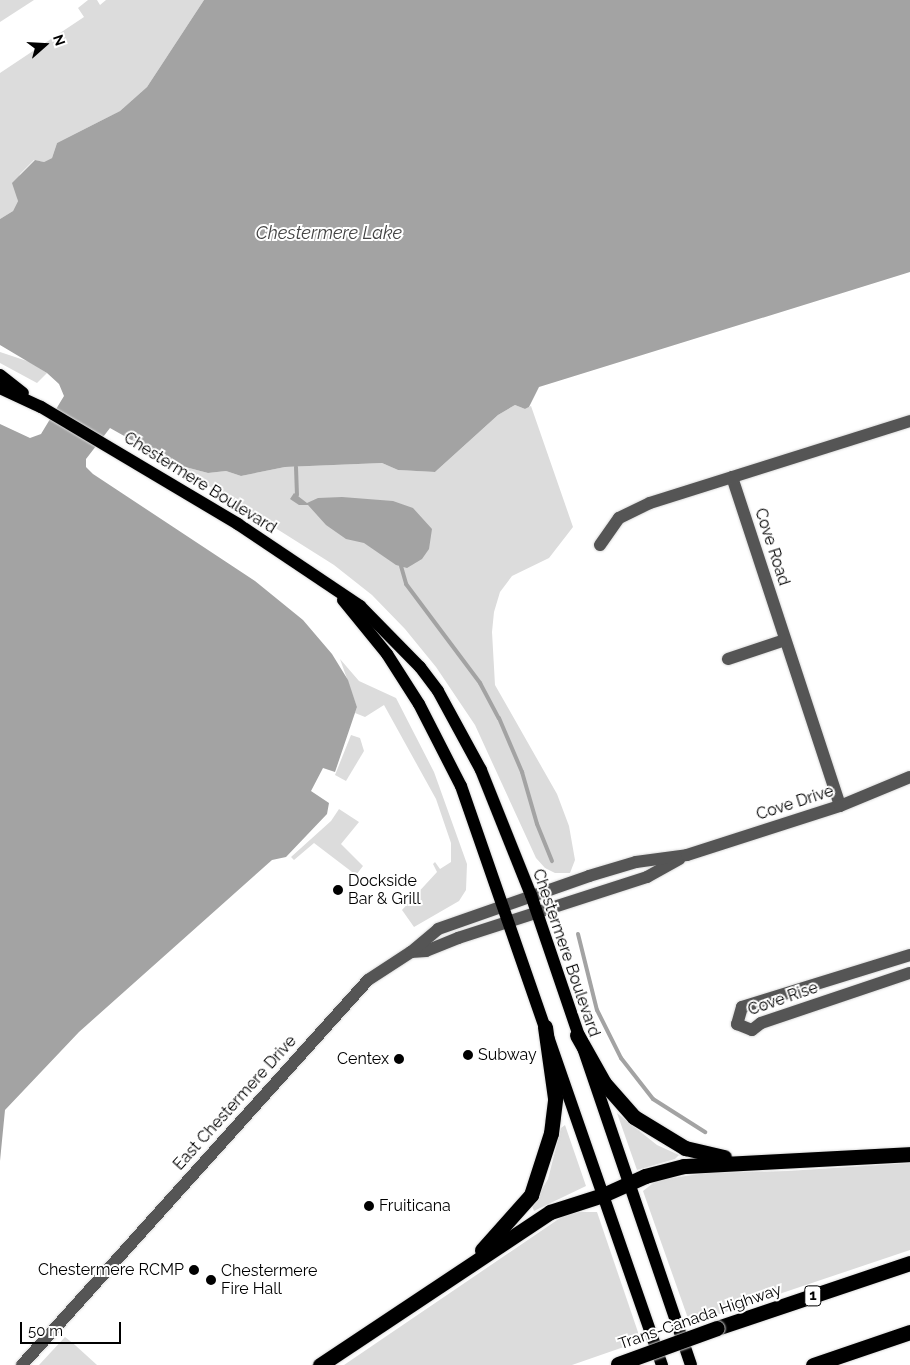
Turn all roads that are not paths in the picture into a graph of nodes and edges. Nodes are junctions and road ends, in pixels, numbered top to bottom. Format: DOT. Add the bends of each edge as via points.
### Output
graph roads {
  1 [pos="0,375"];
  2 [pos="0,388"];
  3 [pos="41,407"];
  4 [pos="910,421"];
  5 [pos="732,476"];
  6 [pos="600,545"];
  7 [pos="339,594"];
  8 [pos="785,640"];
  9 [pos="728,659"];
  10 [pos="910,777"];
  11 [pos="840,806"];
  12 [pos="687,855"];
  13 [pos="531,895"];
  14 [pos="504,905"];
  15 [pos="537,913"];
  16 [pos="510,921"];
  17 [pos="411,952"];
  18 [pos="910,955"];
  19 [pos="910,973"];
  20 [pos="545,1027"];
  21 [pos="577,1035"];
  22 [pos="910,1154"];
  23 [pos="750,1161"];
  24 [pos="628,1184"];
  25 [pos="603,1196"];
  26 [pos="910,1263"];
  27 [pos="465,1268"];
  28 [pos="910,1332"];
  29 [pos="616,1364"];
  30 [pos="22,1365"];
  31 [pos="320,1365"];
  32 [pos="662,1365"];
  33 [pos="691,1365"];
  34 [pos="813,1365"];
  1 -- 3 [label="main road, Chestermere Boulevard"];
  2 -- 3 [label="main road, Chestermere Boulevard"];
  3 -- 7 [label="main road, Chestermere Boulevard" via="238,524"];
  4 -- 5 [label="street"];
  5 -- 6 [label="street" via="650,503 619,518"];
  5 -- 8 [label="street, Cove Road"];
  7 -- 13 [label="main road, Chestermere Boulevard" via="377,620 438,691 491,793"];
  7 -- 14 [label="main road, Chestermere Boulevard" via="387,654 440,743 468,804"];
  8 -- 9 [label="street"];
  8 -- 11 [label="street, Cove Road"];
  10 -- 11 [label="street, Cove Drive"];
  11 -- 12 [label="street, Cove Drive"];
  12 -- 13 [label="street, Cove Drive" via="636,862"];
  12 -- 15 [label="street, Cove Drive" via="647,877"];
  13 -- 14 [label="street, Cove Drive"];
  13 -- 15 [label="main road, Chestermere Boulevard"];
  14 -- 16 [label="main road, Chestermere Boulevard"];
  14 -- 17 [label="street, East Chestermere Drive" via="438,929"];
  15 -- 16 [label="street, Cove Drive"];
  15 -- 21 [label="main road, Chestermere Boulevard"];
  16 -- 17 [label="street, Cove Drive" via="426,951"];
  16 -- 20 [label="main road, Chestermere Boulevard"];
  17 -- 30 [label="street, East Chestermere Drive" via="368,980"];
  18 -- 19 [label="street, Cove Rise" via="742,1007 738,1024 752,1030 761,1023"];
  20 -- 25 [label="main road, Chestermere Boulevard"];
  20 -- 27 [label="highway" via="555,1098 551,1133 532,1195"];
  21 -- 23 [label="highway" via="604,1083 634,1117 649,1128 685,1148"];
  21 -- 24 [label="main road, Chestermere Boulevard"];
  22 -- 23 [label="highway" via="819,1161"];
  23 -- 24 [label="highway" via="664,1170"];
  24 -- 25 [label="highway"];
  24 -- 33 [label="main road, Chestermere Boulevard"];
  25 -- 27 [label="highway" via="550,1212"];
  25 -- 32 [label="main road, Chestermere Boulevard"];
  26 -- 29 [label="highway, Trans-Canada Highway / 1, bridge"];
  27 -- 31 [label="highway"];
  28 -- 34 [label="highway"];
}
